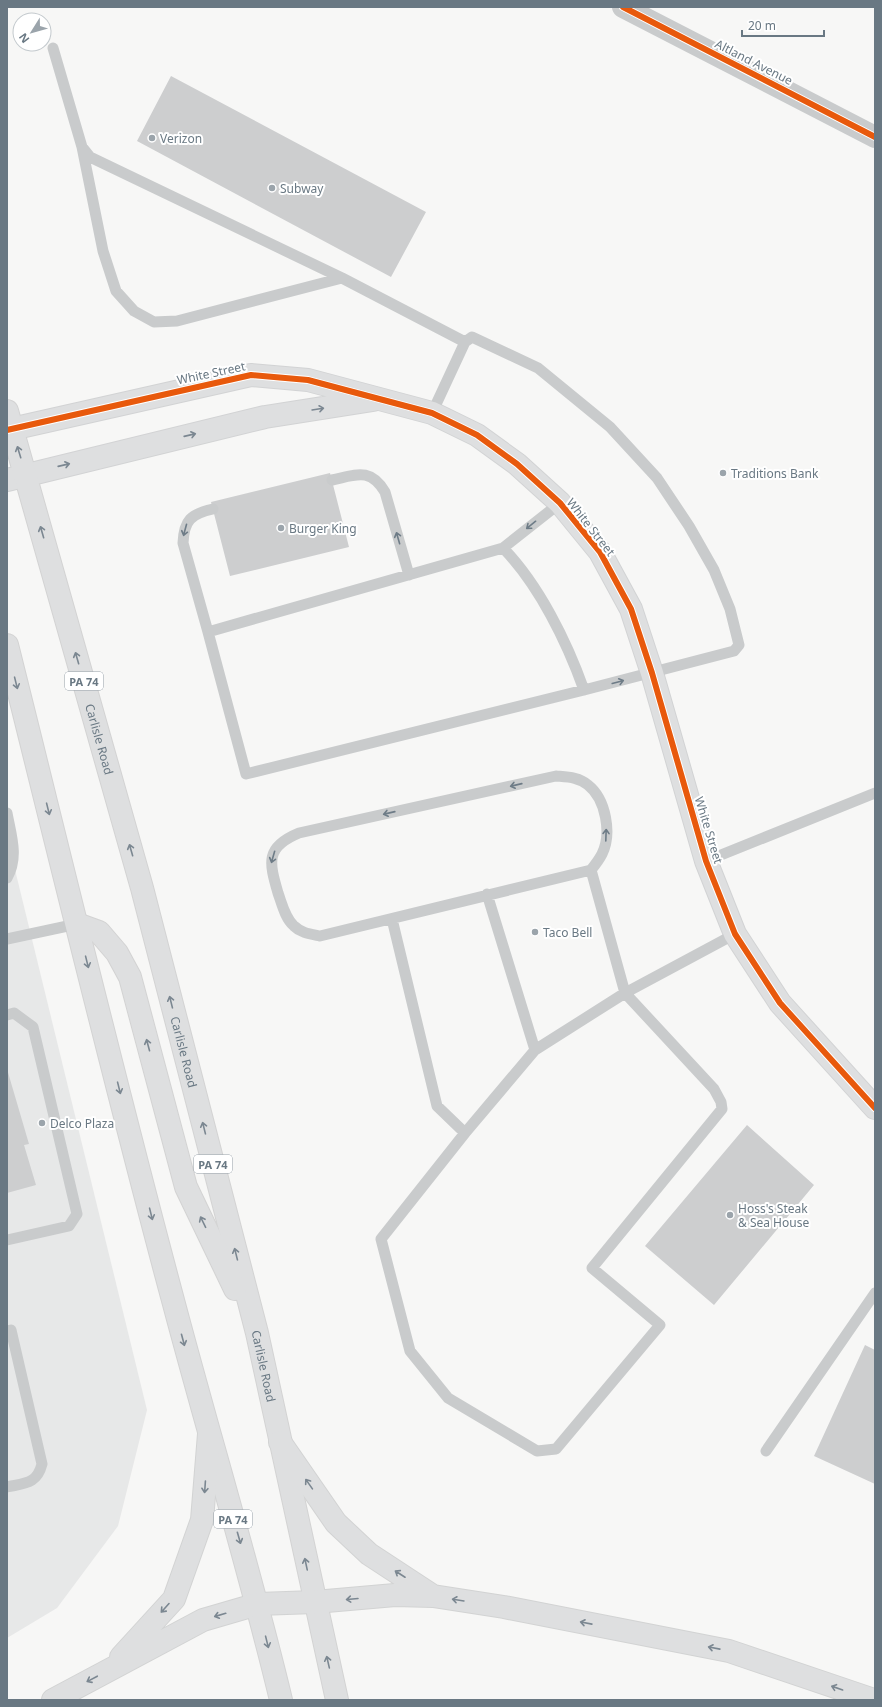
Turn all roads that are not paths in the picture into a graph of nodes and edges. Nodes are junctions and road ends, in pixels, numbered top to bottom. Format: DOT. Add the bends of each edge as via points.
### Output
graph roads {
  1 [pos="623,7"];
  2 [pos="53,48"];
  3 [pos="875,137"];
  4 [pos="82,147"];
  5 [pos="342,278"];
  6 [pos="465,342"];
  7 [pos="382,399"];
  8 [pos="432,413"];
  9 [pos="9,423"];
  10 [pos="17,477"];
  11 [pos="332,480"];
  12 [pos="560,503"];
  13 [pos="213,509"];
  14 [pos="503,548"];
  15 [pos="409,575"];
  16 [pos="208,632"];
  17 [pos="7,645"];
  18 [pos="652,673"];
  19 [pos="584,690"];
  20 [pos="875,793"];
  21 [pos="7,813"];
  22 [pos="706,861"];
  23 [pos="591,870"];
  24 [pos="7,878"];
  25 [pos="487,894"];
  26 [pos="392,918"];
  27 [pos="77,924"];
  28 [pos="735,934"];
  29 [pos="7,939"];
  30 [pos="625,993"];
  31 [pos="7,1015"];
  32 [pos="535,1050"];
  33 [pos="875,1108"];
  34 [pos="465,1133"];
  35 [pos="7,1240"];
  36 [pos="875,1293"];
  37 [pos="7,1331"];
  38 [pos="257,1333"];
  39 [pos="209,1434"];
  40 [pos="280,1442"];
  41 [pos="766,1451"];
  42 [pos="7,1487"];
  43 [pos="433,1596"];
  44 [pos="315,1602"];
  45 [pos="258,1604"];
  46 [pos="111,1668"];
  47 [pos="53,1700"];
  48 [pos="281,1700"];
  49 [pos="337,1700"];
  50 [pos="874,1700"];
  1 -- 3 [label="street, Altland Avenue"];
  2 -- 4 [label="lane"];
  4 -- 5 [label="lane" via="90,157"];
  4 -- 5 [label="lane" via="103,252 116,291 134,311 154,322 177,321"];
  5 -- 6 [label="lane"];
  6 -- 8 [label="lane"];
  6 -- 18 [label="lane" via="472,337 538,368 610,427 657,478 714,570 730,609 739,645 734,651"];
  7 -- 8 [label="main road, White Street"];
  7 -- 9 [label="main road, White Street" via="308,380 251,375"];
  10 -- 7 [label="main road, White Street, one-way" via="265,417"];
  8 -- 12 [label="main road, White Street" via="477,435 517,464"];
  10 -- 9 [label="main road, Carlisle Road / PA 74, one-way"];
  38 -- 10 [label="main road, Carlisle Road / PA 74, one-way" via="142,888"];
  15 -- 11 [label="lane, one-way" via="385,492 379,482 368,475 358,474"];
  12 -- 14 [label="lane, one-way"];
  12 -- 18 [label="main road, White Street" via="600,552 631,609"];
  13 -- 16 [label="lane, one-way" via="198,512 188,520 183,531 183,543"];
  14 -- 15 [label="lane"];
  14 -- 19 [label="lane" via="521,566 550,616 572,655"];
  15 -- 16 [label="lane"];
  16 -- 19 [label="lane" via="246,774"];
  17 -- 27 [label="main road, PA 74, one-way"];
  19 -- 18 [label="lane, one-way"];
  18 -- 22 [label="main road, White Street"];
  20 -- 22 [label="lane"];
  21 -- 24 [label="lane" via="15,852"];
  22 -- 28 [label="main road, White Street"];
  23 -- 25 [label="lane"];
  23 -- 26 [label="lane, one-way" via="602,854 607,838 606,820 598,795 588,784 573,777 556,776 299,833 284,839 274,852 270,868 284,911 294,926 304,933 320,936"];
  23 -- 30 [label="lane"];
  25 -- 26 [label="lane"];
  25 -- 32 [label="lane"];
  26 -- 34 [label="lane" via="437,1106"];
  27 -- 29 [label="lane"];
  38 -- 27 [label="main road, one-way" via="186,1187 130,977 117,953 99,932"];
  27 -- 39 [label="main road, PA 74, one-way"];
  28 -- 30 [label="lane"];
  28 -- 33 [label="main road, White Street" via="780,1003"];
  30 -- 32 [label="lane"];
  30 -- 34 [label="lane" via="714,1089 722,1109 592,1268 660,1325 556,1449 538,1452 448,1398 410,1351 381,1239"];
  31 -- 35 [label="lane" via="14,1013 33,1027 77,1214 69,1226"];
  32 -- 34 [label="lane"];
  36 -- 41 [label="lane"];
  37 -- 42 [label="lane" via="11,1330 42,1464 40,1474 31,1481"];
  38 -- 40 [label="main road, Carlisle Road / PA 74"];
  39 -- 45 [label="main road, PA 74, one-way"];
  39 -- 46 [label="main road, one-way" via="202,1520 174,1599"];
  43 -- 40 [label="main road, one-way" via="369,1554 336,1523"];
  44 -- 40 [label="main road, Carlisle Road / PA 74, one-way"];
  43 -- 44 [label="main road, one-way" via="395,1595"];
  50 -- 43 [label="main road, one-way" via="729,1651 504,1607"];
  44 -- 45 [label="main road"];
  49 -- 44 [label="main road, Carlisle Road / PA 74, one-way"];
  45 -- 46 [label="main road, one-way" via="203,1620"];
  45 -- 48 [label="main road, PA 74, one-way"];
  46 -- 47 [label="main road, one-way"];
}
